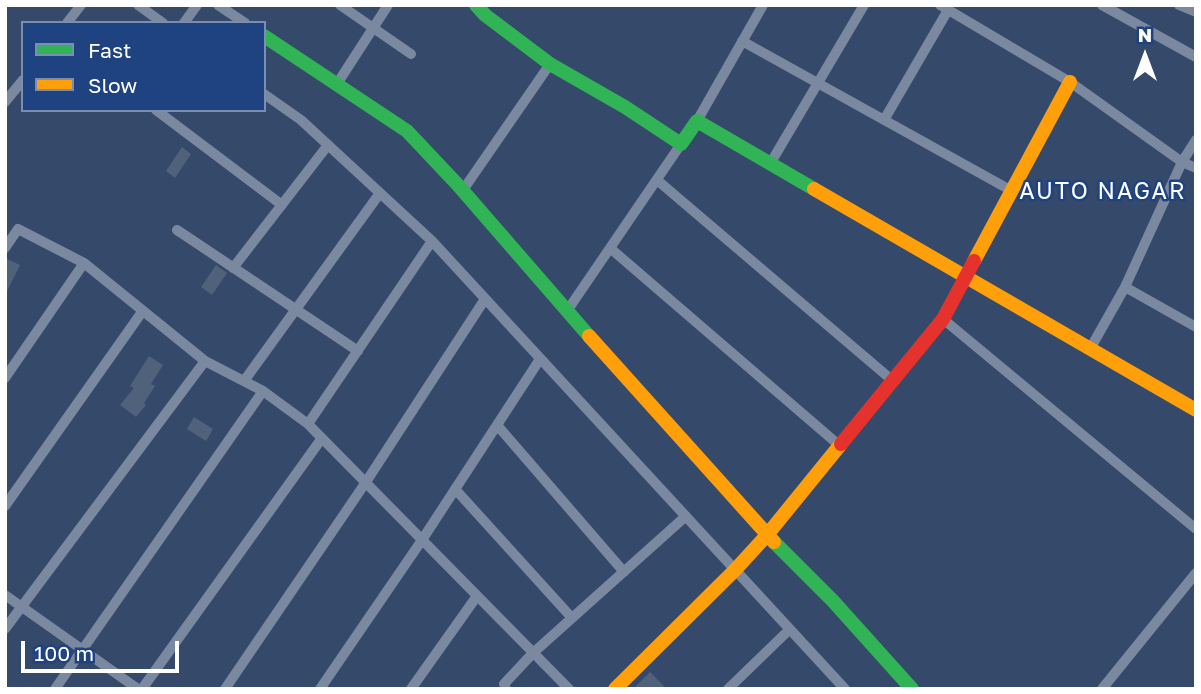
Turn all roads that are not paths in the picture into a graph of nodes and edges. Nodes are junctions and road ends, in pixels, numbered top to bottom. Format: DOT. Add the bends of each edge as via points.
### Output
graph roads {
  1 [pos="81,5"];
  2 [pos="138,5"];
  3 [pos="197,5"];
  4 [pos="218,5"];
  5 [pos="340,5"];
  6 [pos="388,5"];
  7 [pos="476,5"];
  8 [pos="763,5"];
  9 [pos="864,5"];
  10 [pos="1102,5"];
  11 [pos="1179,5"];
  12 [pos="944,7"];
  13 [pos="1196,12"];
  14 [pos="69,21"];
  15 [pos="160,21"];
  16 [pos="185,21"];
  17 [pos="241,21"];
  18 [pos="374,27"];
  19 [pos="266,37"];
  20 [pos="742,41"];
  21 [pos="411,54"];
  22 [pos="1196,57"];
  23 [pos="550,64"];
  24 [pos="21,82"];
  25 [pos="1070,82"];
  26 [pos="818,83"];
  27 [pos="337,84"];
  28 [pos="266,95"];
  29 [pos="5,102"];
  30 [pos="171,115"];
  31 [pos="884,120"];
  32 [pos="697,121"];
  33 [pos="1196,140"];
  34 [pos="681,144"];
  35 [pos="328,145"];
  36 [pos="1182,162"];
  37 [pos="770,164"];
  38 [pos="1196,168"];
  39 [pos="657,180"];
  40 [pos="463,190"];
  41 [pos="1012,191"];
  42 [pos="380,193"];
  43 [pos="282,205"];
  44 [pos="177,230"];
  45 [pos="432,241"];
  46 [pos="5,248"];
  47 [pos="610,248"];
  48 [pos="84,263"];
  49 [pos="233,268"];
  50 [pos="966,278"];
  51 [pos="1125,287"];
  52 [pos="485,299"];
  53 [pos="295,310"];
  54 [pos="567,311"];
  55 [pos="142,312"];
  56 [pos="943,319"];
  57 [pos="1196,327"];
  58 [pos="1090,349"];
  59 [pos="358,351"];
  60 [pos="540,359"];
  61 [pos="205,361"];
  62 [pos="5,378"];
  63 [pos="244,381"];
  64 [pos="893,381"];
  65 [pos="263,391"];
  66 [pos="1196,410"];
  67 [pos="308,424"];
  68 [pos="497,425"];
  69 [pos="322,438"];
  70 [pos="840,446"];
  71 [pos="366,482"];
  72 [pos="455,489"];
  73 [pos="5,506"];
  74 [pos="686,516"];
  75 [pos="1196,529"];
  76 [pos="766,535"];
  77 [pos="422,540"];
  78 [pos="735,570"];
  79 [pos="624,572"];
  80 [pos="1196,573"];
  81 [pos="5,596"];
  82 [pos="477,596"];
  83 [pos="21,607"];
  84 [pos="572,618"];
  85 [pos="5,629"];
  86 [pos="790,629"];
  87 [pos="82,649"];
  88 [pos="533,653"];
  89 [pos="503,687"];
  90 [pos="842,688"];
  91 [pos="55,689"];
  92 [pos="140,689"];
  93 [pos="225,689"];
  94 [pos="320,689"];
  95 [pos="411,689"];
  96 [pos="569,689"];
  97 [pos="615,689"];
  98 [pos="728,689"];
  99 [pos="912,689"];
  100 [pos="1102,689"];
  1 -- 14 [label="street"];
  2 -- 15 [label="street"];
  3 -- 16 [label="street"];
  4 -- 17 [label="street"];
  5 -- 18 [label="street"];
  6 -- 18 [label="street"];
  7 -- 23 [label="street"];
  8 -- 20 [label="street"];
  9 -- 26 [label="street"];
  10 -- 22 [label="street"];
  11 -- 13 [label="street"];
  12 -- 25 [label="street"];
  12 -- 31 [label="street"];
  18 -- 21 [label="street"];
  18 -- 27 [label="street"];
  19 -- 27 [label="street"];
  20 -- 26 [label="street"];
  20 -- 32 [label="street"];
  23 -- 34 [label="street"];
  23 -- 40 [label="street"];
  24 -- 29 [label="street"];
  25 -- 36 [label="street"];
  25 -- 41 [label="street"];
  26 -- 31 [label="street"];
  26 -- 37 [label="street"];
  27 -- 40 [label="street" via="407,131"];
  28 -- 35 [label="street"];
  30 -- 43 [label="street"];
  31 -- 41 [label="street"];
  32 -- 34 [label="street"];
  32 -- 37 [label="street"];
  33 -- 36 [label="street"];
  34 -- 39 [label="street"];
  35 -- 42 [label="street"];
  35 -- 43 [label="street"];
  36 -- 38 [label="street"];
  36 -- 51 [label="street"];
  37 -- 50 [label="street"];
  39 -- 47 [label="street"];
  39 -- 64 [label="street"];
  40 -- 54 [label="street"];
  41 -- 50 [label="street"];
  42 -- 45 [label="street"];
  42 -- 53 [label="street"];
  43 -- 49 [label="street"];
  44 -- 49 [label="street"];
  45 -- 52 [label="street"];
  45 -- 59 [label="street"];
  46 -- 48 [label="street" via="18,229"];
  47 -- 54 [label="street"];
  47 -- 70 [label="street"];
  48 -- 55 [label="street"];
  48 -- 62 [label="street"];
  49 -- 53 [label="street"];
  50 -- 56 [label="street"];
  50 -- 58 [label="street"];
  51 -- 57 [label="street"];
  51 -- 58 [label="street"];
  52 -- 60 [label="street"];
  52 -- 71 [label="street"];
  53 -- 59 [label="street"];
  53 -- 63 [label="street"];
  54 -- 76 [label="street"];
  55 -- 61 [label="street"];
  55 -- 73 [label="street"];
  56 -- 64 [label="street"];
  56 -- 75 [label="street"];
  58 -- 66 [label="street"];
  59 -- 67 [label="street"];
  60 -- 68 [label="street"];
  60 -- 74 [label="street"];
  61 -- 63 [label="street"];
  61 -- 83 [label="street"];
  63 -- 65 [label="street"];
  64 -- 70 [label="street"];
  65 -- 67 [label="street"];
  65 -- 87 [label="street"];
  67 -- 69 [label="street"];
  68 -- 72 [label="street"];
  68 -- 79 [label="street"];
  69 -- 71 [label="street"];
  69 -- 92 [label="street"];
  70 -- 76 [label="street"];
  71 -- 77 [label="street"];
  71 -- 93 [label="street"];
  72 -- 77 [label="street"];
  72 -- 84 [label="street"];
  74 -- 78 [label="street"];
  74 -- 79 [label="street"];
  76 -- 78 [label="street"];
  76 -- 99 [label="street"];
  77 -- 82 [label="street"];
  77 -- 94 [label="street"];
  78 -- 86 [label="street"];
  78 -- 97 [label="street"];
  79 -- 84 [label="street"];
  80 -- 100 [label="street"];
  81 -- 83 [label="street"];
  82 -- 88 [label="street"];
  82 -- 95 [label="street"];
  83 -- 85 [label="street"];
  83 -- 87 [label="street"];
  84 -- 88 [label="street"];
  86 -- 90 [label="street"];
  86 -- 98 [label="street"];
  87 -- 91 [label="street"];
  87 -- 92 [label="street"];
  88 -- 89 [label="street"];
  88 -- 96 [label="street"];
}
